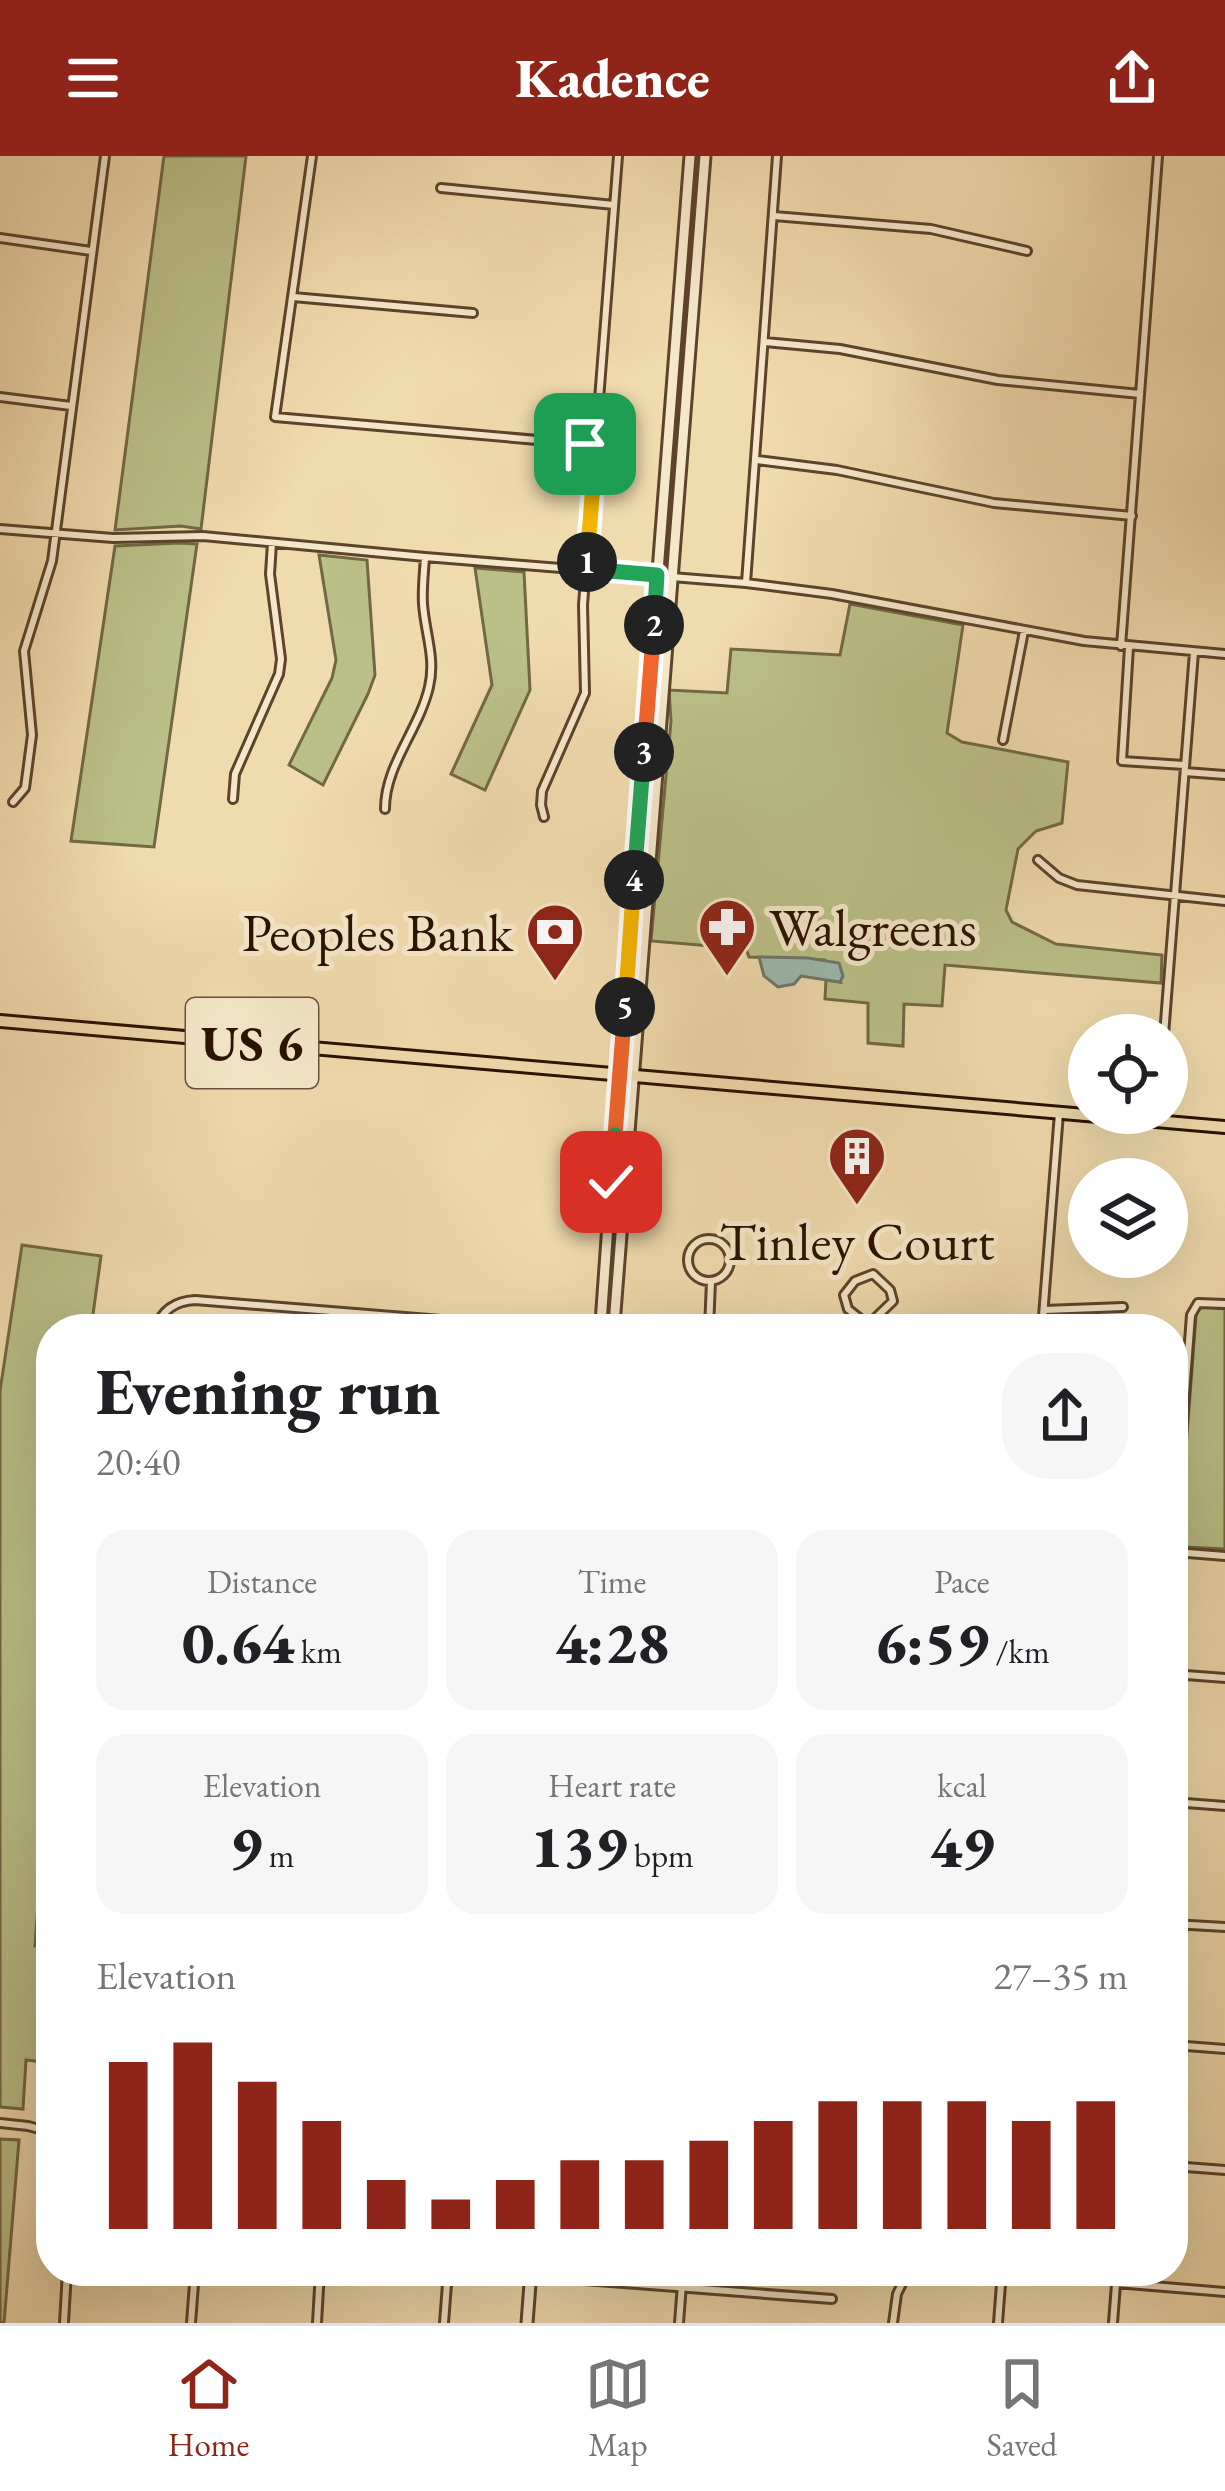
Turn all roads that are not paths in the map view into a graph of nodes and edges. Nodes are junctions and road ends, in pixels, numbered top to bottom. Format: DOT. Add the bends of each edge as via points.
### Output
graph roads {
  1 [pos="105,156"];
  2 [pos="312,156"];
  3 [pos="618,156"];
  4 [pos="691,156"];
  5 [pos="705,156"];
  6 [pos="777,156"];
  7 [pos="1158,156"];
  8 [pos="441,188"];
  9 [pos="614,205"];
  10 [pos="774,216"];
  11 [pos="0,238"];
  12 [pos="91,250"];
  13 [pos="1027,251"];
  14 [pos="293,297"];
  15 [pos="473,313"];
  16 [pos="765,342"];
  17 [pos="1140,394"];
  18 [pos="0,397"];
  19 [pos="71,406"];
  20 [pos="596,445"];
  21 [pos="757,460"];
  22 [pos="1132,516"];
  23 [pos="0,530"];
  24 [pos="55,534"];
  25 [pos="272,543"];
  26 [pos="424,557"];
  27 [pos="586,569"];
  28 [pos="657,575"];
  29 [pos="671,576"];
  30 [pos="746,583"];
  31 [pos="1024,631"];
  32 [pos="1125,646"];
  33 [pos="1194,652"];
  34 [pos="1225,654"];
  35 [pos="1004,740"];
  36 [pos="1185,768"];
  37 [pos="1225,775"];
  38 [pos="233,799"];
  39 [pos="13,802"];
  40 [pos="386,809"];
  41 [pos="544,817"];
  42 [pos="1038,860"];
  43 [pos="1175,895"];
  44 [pos="1225,901"];
  45 [pos="1166,1014"];
  46 [pos="0,1021"];
  47 [pos="620,1076"];
  48 [pos="635,1077"];
  49 [pos="1059,1113"];
  50 [pos="1068,1113"];
  51 [pos="1188,1122"];
  52 [pos="1225,1127"];
  53 [pos="711,1281"];
  54 [pos="1225,1304"];
  55 [pos="1123,1307"];
  56 [pos="1043,1310"];
  57 [pos="164,1314"];
  58 [pos="361,1314"];
  59 [pos="602,1314"];
  60 [pos="615,1314"];
  61 [pos="710,1314"];
  62 [pos="853,1314"];
  63 [pos="880,1314"];
  64 [pos="1043,1314"];
  65 [pos="1188,1354"];
  66 [pos="1188,1553"];
  67 [pos="1225,1556"];
  68 [pos="1188,1675"];
  69 [pos="1225,1678"];
  70 [pos="1188,1803"];
  71 [pos="1225,1806"];
  72 [pos="1188,1925"];
  73 [pos="1225,1928"];
  74 [pos="1188,2046"];
  75 [pos="1225,2049"];
  76 [pos="0,2123"];
  77 [pos="36,2128"];
  78 [pos="1188,2167"];
  79 [pos="1225,2170"];
  80 [pos="66,2286"];
  81 [pos="194,2286"];
  82 [pos="319,2286"];
  83 [pos="447,2286"];
  84 [pos="530,2286"];
  85 [pos="657,2286"];
  86 [pos="901,2286"];
  87 [pos="1001,2286"];
  88 [pos="1116,2286"];
  89 [pos="1152,2286"];
  90 [pos="682,2288"];
  91 [pos="1225,2292"];
  92 [pos="832,2299"];
  93 [pos="64,2323"];
  94 [pos="191,2323"];
  95 [pos="317,2323"];
  96 [pos="444,2323"];
  97 [pos="527,2323"];
  98 [pos="679,2323"];
  99 [pos="892,2323"];
  100 [pos="998,2323"];
  101 [pos="1113,2323"];
  1 -- 12 [label="street"];
  2 -- 14 [label="street"];
  3 -- 9 [label="street"];
  4 -- 28 [label="street"];
  5 -- 29 [label="street"];
  6 -- 10 [label="street"];
  7 -- 17 [label="street"];
  8 -- 9 [label="street"];
  9 -- 20 [label="street"];
  10 -- 13 [label="street" via="931,229"];
  10 -- 16 [label="street"];
  11 -- 12 [label="street"];
  12 -- 19 [label="street"];
  14 -- 15 [label="street"];
  14 -- 20 [label="street" via="275,417"];
  16 -- 17 [label="street"];
  16 -- 21 [label="street"];
  17 -- 22 [label="street"];
  18 -- 19 [label="street"];
  19 -- 24 [label="street"];
  20 -- 27 [label="street"];
  21 -- 22 [label="street" via="994,503"];
  21 -- 30 [label="street"];
  22 -- 32 [label="street"];
  23 -- 24 [label="street"];
  24 -- 25 [label="street"];
  24 -- 39 [label="street" via="24,651 32,735 25,788"];
  25 -- 26 [label="street"];
  25 -- 38 [label="street" via="279,674 235,774"];
  26 -- 27 [label="street"];
  26 -- 40 [label="street" via="432,671 388,783"];
  27 -- 28 [label="street"];
  27 -- 41 [label="street" via="585,692 542,791"];
  28 -- 29 [label="street"];
  28 -- 47 [label="street"];
  29 -- 30 [label="street"];
  29 -- 48 [label="street"];
  30 -- 31 [label="street"];
  31 -- 32 [label="street"];
  31 -- 35 [label="street"];
  32 -- 33 [label="street"];
  32 -- 36 [label="street" via="1122,760"];
  33 -- 34 [label="street"];
  33 -- 36 [label="street"];
  36 -- 37 [label="street"];
  36 -- 43 [label="street"];
  42 -- 43 [label="street" via="1077,885"];
  43 -- 44 [label="street"];
  43 -- 45 [label="street"];
  46 -- 47 [label="main road, US 6"];
  47 -- 48 [label="main road, US 6"];
  47 -- 59 [label="street"];
  48 -- 49 [label="main road, US 6"];
  48 -- 60 [label="street"];
  49 -- 50 [label="main road, US 6"];
  49 -- 56 [label="street"];
  51 -- 52 [label="main road, US 6"];
  53 -- 53 [label="street" via="724,1275 729,1255 720,1243 700,1241 688,1263 698,1279"];
  53 -- 61 [label="street"];
  54 -- 65 [label="street" via="1195,1305"];
  55 -- 56 [label="street"];
  56 -- 64 [label="street"];
  57 -- 58 [label="street" via="195,1300"];
  62 -- 63 [label="street" via="844,1295 873,1274 893,1301"];
  66 -- 67 [label="street"];
  68 -- 69 [label="street"];
  70 -- 71 [label="street"];
  72 -- 73 [label="street"];
  74 -- 75 [label="street"];
  76 -- 77 [label="street"];
  78 -- 79 [label="street"];
  80 -- 93 [label="street"];
  81 -- 94 [label="street"];
  82 -- 95 [label="street"];
  83 -- 96 [label="street"];
  84 -- 97 [label="street"];
  85 -- 90 [label="street"];
  86 -- 99 [label="street"];
  87 -- 100 [label="street"];
  88 -- 101 [label="street"];
  89 -- 91 [label="street"];
  90 -- 92 [label="street"];
  90 -- 98 [label="street"];
}
